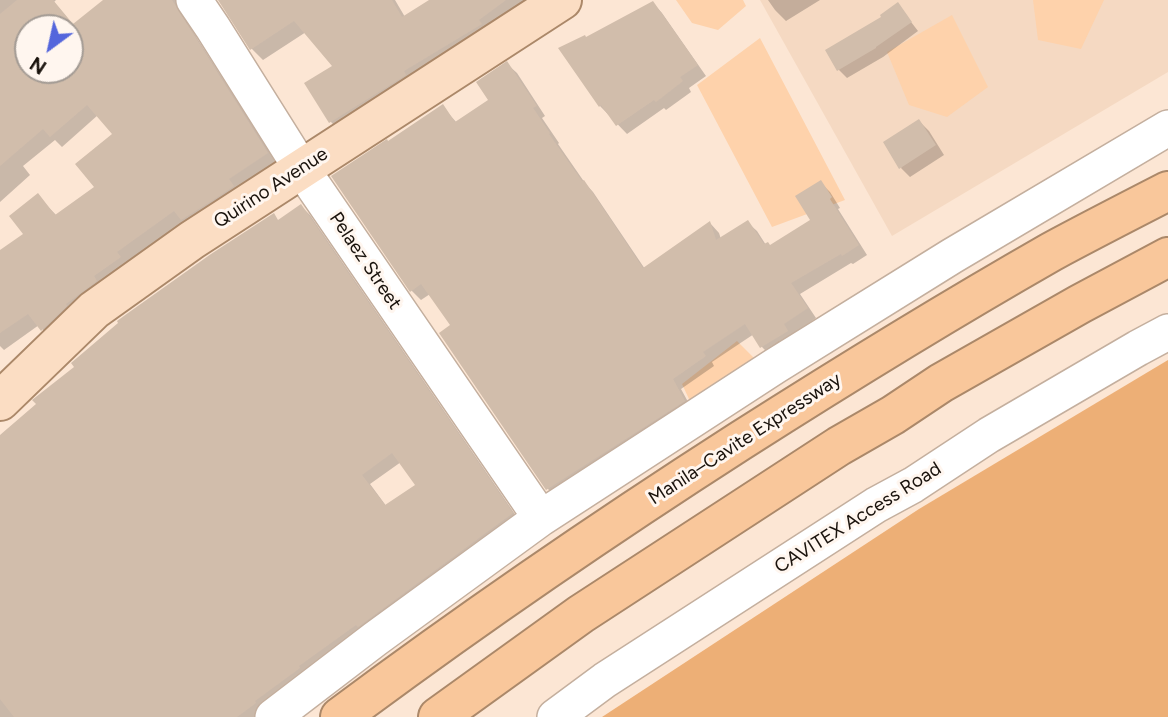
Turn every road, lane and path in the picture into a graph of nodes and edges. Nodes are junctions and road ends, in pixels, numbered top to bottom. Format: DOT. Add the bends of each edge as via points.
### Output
graph roads {
  1 [pos="194,0"];
  2 [pos="562,0"];
  3 [pos="1168,128"];
  4 [pos="301,168"];
  5 [pos="1168,169"];
  6 [pos="1168,191"];
  7 [pos="1052,252"];
  8 [pos="1168,257"];
  9 [pos="1168,332"];
  10 [pos="0,401"];
  11 [pos="541,518"];
  12 [pos="272,717"];
  13 [pos="340,717"];
  14 [pos="438,717"];
  15 [pos="555,717"];
  1 -- 4 [label="street, Pelaez Street"];
  2 -- 4 [label="main road, Quirino Avenue"];
  3 -- 11 [label="street" via="951,256 893,266 835,302 816,314 775,366"];
  4 -- 10 [label="main road, Quirino Avenue" via="94,310"];
  4 -- 11 [label="street, Pelaez Street"];
  5 -- 7 [label="highway"];
  6 -- 7 [label="highway, Manila–Cavite Expressway"];
  7 -- 13 [label="highway, Manila–Cavite Expressway" via="815,393 677,482 524,584"];
  8 -- 14 [label="highway" via="1068,310 839,446 581,614"];
  9 -- 15 [label="street, CAVITEX Access Road" via="876,505"];
  11 -- 12 [label="street"];
}
